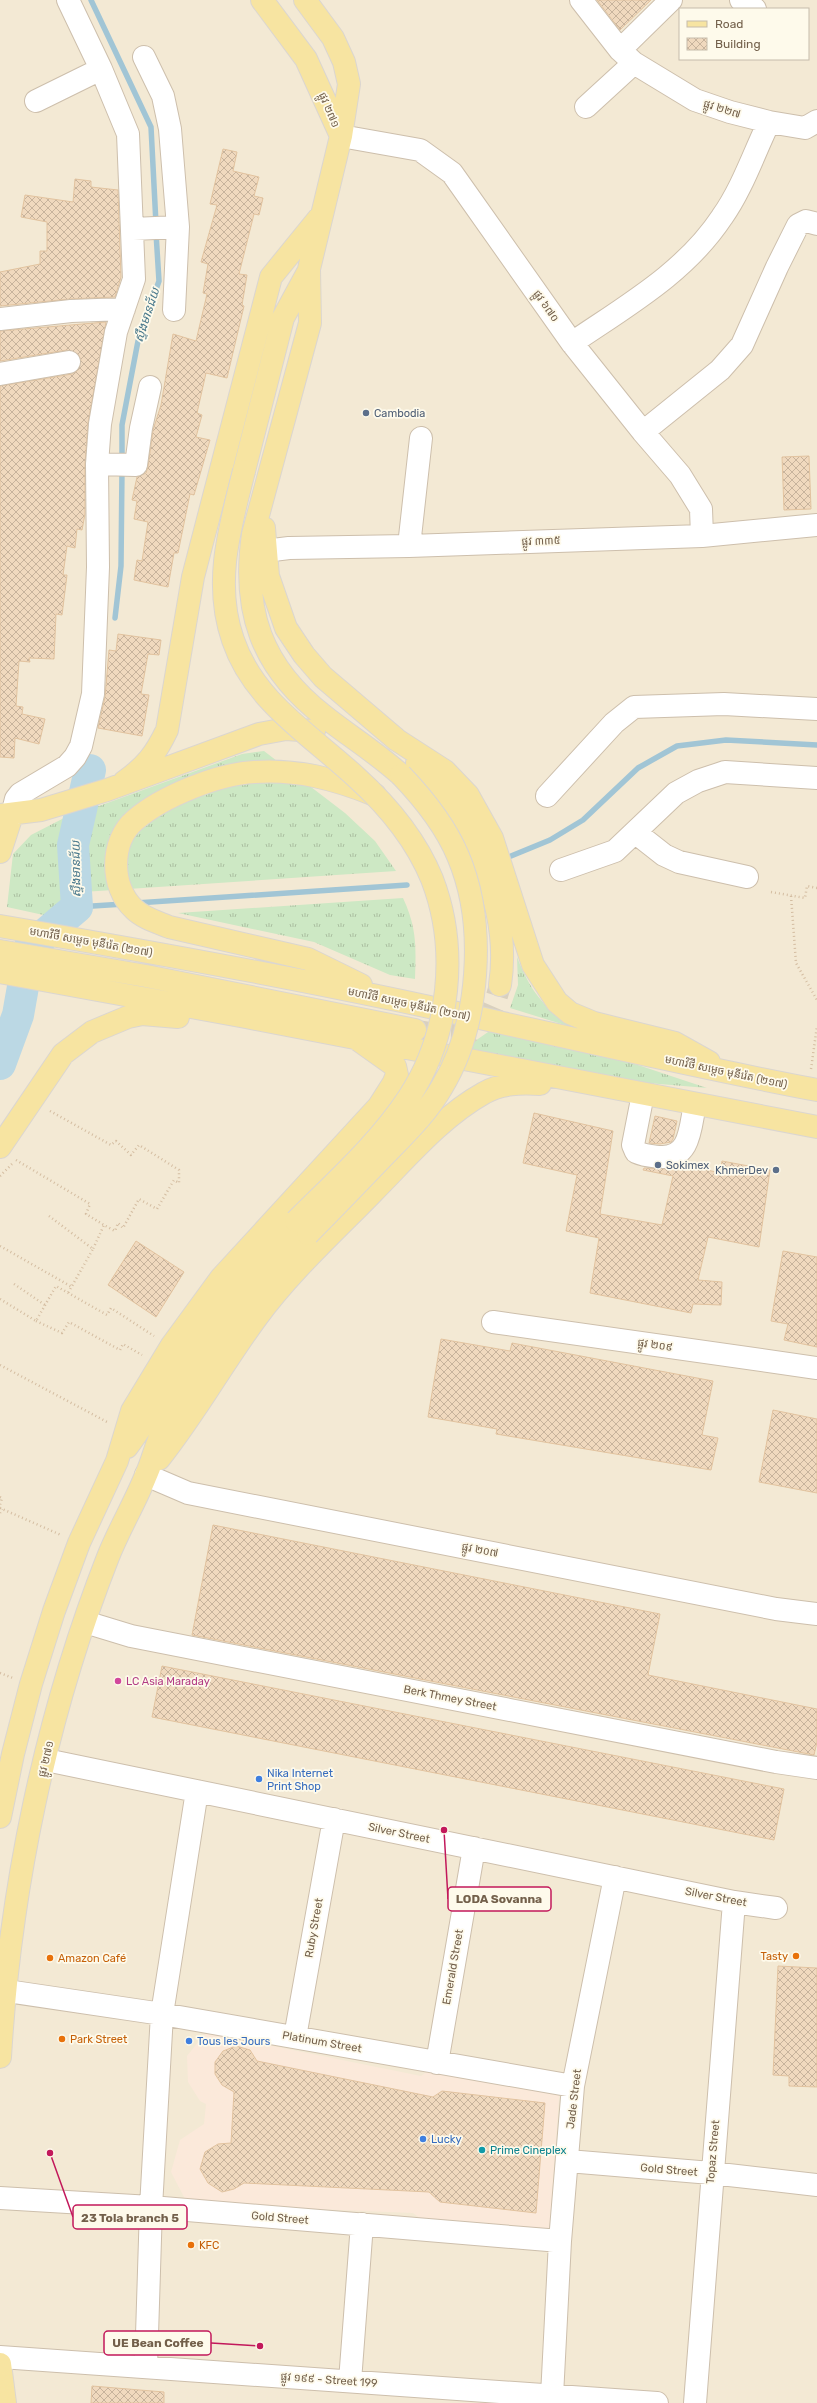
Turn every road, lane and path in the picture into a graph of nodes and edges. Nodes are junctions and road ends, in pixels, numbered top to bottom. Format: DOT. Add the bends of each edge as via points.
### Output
graph roads {
  1 [pos="68,0"];
  2 [pos="262,0"];
  3 [pos="305,0"];
  4 [pos="581,0"];
  5 [pos="671,0"];
  6 [pos="741,0"];
  7 [pos="753,8"];
  8 [pos="627,56"];
  9 [pos="144,57"];
  10 [pos="101,69"];
  11 [pos="36,101"];
  12 [pos="586,107"];
  13 [pos="817,121"];
  14 [pos="769,122"];
  15 [pos="341,136"];
  16 [pos="322,214"];
  17 [pos="817,224"];
  18 [pos="172,227"];
  19 [pos="139,229"];
  20 [pos="309,269"];
  21 [pos="124,309"];
  22 [pos="174,310"];
  23 [pos="0,319"];
  24 [pos="572,343"];
  25 [pos="70,362"];
  26 [pos="0,374"];
  27 [pos="150,387"];
  28 [pos="643,432"];
  29 [pos="421,438"];
  30 [pos="102,465"];
  31 [pos="263,496"];
  32 [pos="817,525"];
  33 [pos="702,536"];
  34 [pos="409,546"];
  35 [pos="265,551"];
  36 [pos="817,709"];
  37 [pos="397,740"];
  38 [pos="382,758"];
  39 [pos="817,778"];
  40 [pos="115,786"];
  41 [pos="376,795"];
  42 [pos="547,796"];
  43 [pos="6,815"];
  44 [pos="636,833"];
  45 [pos="0,852"];
  46 [pos="561,870"];
  47 [pos="747,877"];
  48 [pos="817,888"];
  49 [pos="771,892"];
  50 [pos="791,896"];
  51 [pos="0,926"];
  52 [pos="0,951"];
  53 [pos="0,972"];
  54 [pos="500,985"];
  55 [pos="386,998"];
  56 [pos="817,1000"];
  57 [pos="246,1017"];
  58 [pos="817,1026"];
  59 [pos="415,1030"];
  60 [pos="357,1039"];
  61 [pos="732,1074"];
  62 [pos="570,1080"];
  63 [pos="812,1090"];
  64 [pos="643,1094"];
  65 [pos="695,1104"];
  66 [pos="51,1110"];
  67 [pos="817,1127"];
  68 [pos="8,1154"];
  69 [pos="49,1216"];
  70 [pos="104,1225"];
  71 [pos="302,1228"];
  72 [pos="0,1246"];
  73 [pos="93,1249"];
  74 [pos="14,1284"];
  75 [pos="72,1287"];
  76 [pos="68,1293"];
  77 [pos="0,1300"];
  78 [pos="46,1304"];
  79 [pos="36,1321"];
  80 [pos="493,1322"];
  81 [pos="164,1359"];
  82 [pos="0,1365"];
  83 [pos="817,1368"];
  84 [pos="126,1432"];
  85 [pos="117,1461"];
  86 [pos="146,1475"];
  87 [pos="0,1497"];
  88 [pos="0,1505"];
  89 [pos="1,1509"];
  90 [pos="0,1513"];
  91 [pos="80,1543"];
  92 [pos="817,1614"];
  93 [pos="85,1622"];
  94 [pos="46,1760"];
  95 [pos="817,1768"];
  96 [pos="2,1791"];
  97 [pos="197,1791"];
  98 [pos="0,1817"];
  99 [pos="334,1819"];
  100 [pos="474,1848"];
  101 [pos="615,1877"];
  102 [pos="734,1902"];
  103 [pos="776,1908"];
  104 [pos="3,1990"];
  105 [pos="162,2014"];
  106 [pos="295,2037"];
  107 [pos="0,2057"];
  108 [pos="437,2062"];
  109 [pos="573,2086"];
  110 [pos="568,2161"];
  111 [pos="711,2173"];
  112 [pos="817,2185"];
  113 [pos="0,2198"];
  114 [pos="151,2207"];
  115 [pos="362,2224"];
  116 [pos="560,2241"];
  117 [pos="0,2357"];
  118 [pos="0,2364"];
  119 [pos="146,2367"];
  120 [pos="350,2381"];
  121 [pos="552,2396"];
  122 [pos="5,2403"];
  123 [pos="657,2403"];
  124 [pos="695,2403"];
  1 -- 10 [label="street"];
  2 -- 15 [label="main road, ផ្លូវ ២៧១" via="306,59"];
  3 -- 15 [label="main road, ផ្លូវ ២៧១" via="333,38 344,62 349,84"];
  4 -- 8 [label="street, ផ្លូវ ២២៧"];
  5 -- 8 [label="street"];
  6 -- 7 [label="street"];
  8 -- 12 [label="street"];
  8 -- 14 [label="street, ផ្លូវ ២២៧" via="695,100"];
  9 -- 18 [label="street" via="163,96 170,130"];
  10 -- 11 [label="street"];
  10 -- 19 [label="street" via="128,134"];
  13 -- 14 [label="street, ផ្លូវ ២២៧" via="805,128"];
  14 -- 24 [label="street" via="723,216 700,246 678,269"];
  15 -- 16 [label="main road"];
  15 -- 24 [label="street, ផ្លូវ ៦៧០" via="420,150 452,173"];
  16 -- 20 [label="main road"];
  16 -- 40 [label="main road" via="271,277 193,576 167,730 156,753 144,768"];
  17 -- 28 [label="street" via="806,221 798,225 742,345 720,370"];
  18 -- 19 [label="street"];
  18 -- 22 [label="street"];
  19 -- 21 [label="street" via="134,279"];
  20 -- 31 [label="main road" via="310,323"];
  20 -- 41 [label="main road, bridge" via="283,318 228,539 224,567 224,597 234,643 256,685 278,710"];
  21 -- 23 [label="street" via="71,311"];
  21 -- 30 [label="street" via="116,332 101,416"];
  24 -- 28 [label="street, ផ្លូវ ៦៧០"];
  25 -- 26 [label="street"];
  27 -- 30 [label="street" via="136,465"];
  28 -- 33 [label="street, ផ្លូវ ៦៧០" via="680,475 701,509"];
  29 -- 34 [label="street"];
  30 -- 43 [label="street" via="92,694 81,746 67,766 20,794"];
  31 -- 35 [label="main road"];
  31 -- 38 [label="main road" via="253,534 249,564 249,590 261,639 286,680 304,698"];
  32 -- 33 [label="street, ផ្លូវ ៣៣៥"];
  33 -- 34 [label="street, ផ្លូវ ៣៣៥"];
  34 -- 35 [label="street, ផ្លូវ ៣៣៥" via="289,548"];
  35 -- 37 [label="main road" via="274,598 286,628 304,655 323,677"];
  36 -- 42 [label="street" via="724,704 634,707 614,723"];
  37 -- 54 [label="main road" via="436,783 460,818 476,848 494,902 500,933"];
  37 -- 61 [label="main road" via="445,771 468,795 480,814 502,863 533,965 557,1002 570,1013 594,1023 675,1043"];
  38 -- 40 [label="main road" via="329,734 307,729 286,729 259,734"];
  38 -- 71 [label="main road, bridge" via="401,775 434,813 455,850 465,877 476,950 470,1012 453,1067 429,1106 408,1132"];
  39 -- 44 [label="street" via="725,772 698,781 676,793"];
  40 -- 43 [label="main road" via="41,810"];
  41 -- 55 [label="main road" via="322,776 298,772 254,772 215,781 179,794 134,820 124,833 116,860 116,877 122,894 134,910 150,920 169,927 308,959"];
  41 -- 71 [label="main road, bridge" via="414,844 432,879 445,928 445,1003 428,1060 410,1096"];
  43 -- 45 [label="main road"];
  44 -- 46 [label="street" via="615,851"];
  44 -- 47 [label="street" via="664,855 680,862"];
  48 -- 50 [label="path" via="806,886 805,898"];
  49 -- 50 [label="path"];
  50 -- 56 [label="path" via="796,963"];
  51 -- 55 [label="main road, មហាវិថី សម្តេច មុនីរ៉េត (២១៧)"];
  52 -- 59 [label="main road" via="146,976"];
  53 -- 57 [label="main road"];
  55 -- 61 [label="main road, មហាវិថី សម្តេច មុនីរ៉េត (២១៧)"];
  57 -- 60 [label="main road"];
  57 -- 68 [label="main road" via="189,1018 142,1014 92,1032 63,1054"];
  58 -- 63 [label="path"];
  60 -- 62 [label="main road"];
  60 -- 81 [label="main road" via="395,1066 397,1075 389,1093 221,1278"];
  61 -- 63 [label="main road, មហាវិថី សម្តេច មុនីរ៉េត (២១៧)"];
  62 -- 64 [label="main road"];
  62 -- 86 [label="main road" via="545,1084 517,1083 499,1087 485,1092 450,1116 276,1294 235,1346 176,1437"];
  64 -- 65 [label="main road"];
  64 -- 65 [label="street" via="633,1145 636,1152 645,1156 670,1158 680,1154 685,1147"];
  65 -- 67 [label="main road"];
  66 -- 70 [label="path" via="111,1146 116,1141 131,1155 139,1145 179,1170 179,1183 174,1180 157,1209 139,1199 123,1228 118,1223 115,1231"];
  68 -- 70 [label="path" via="90,1204 86,1214"];
  69 -- 73 [label="path"];
  70 -- 73 [label="path"];
  71 -- 85 [label="main road" via="231,1293"];
  71 -- 86 [label="main road" via="201,1366 163,1430"];
  72 -- 75 [label="path"];
  73 -- 75 [label="path"];
  74 -- 78 [label="path"];
  75 -- 76 [label="path"];
  76 -- 78 [label="path" via="56,1286"];
  76 -- 81 [label="path" via="107,1315 111,1308 154,1336 149,1342"];
  77 -- 79 [label="path"];
  78 -- 79 [label="path"];
  79 -- 81 [label="path" via="62,1333 69,1322 120,1350 124,1344"];
  80 -- 83 [label="street, ផ្លូវ ២០៩"];
  81 -- 84 [label="main road" via="132,1411"];
  82 -- 84 [label="path"];
  84 -- 85 [label="main road"];
  85 -- 91 [label="main road"];
  86 -- 92 [label="street, ផ្លូវ ២០៧" via="188,1493 776,1609"];
  86 -- 93 [label="main road, ផ្លូវ ២៧១" via="109,1555"];
  87 -- 88 [label="path"];
  89 -- 90 [label="path"];
  89 -- 91 [label="path"];
  91 -- 96 [label="main road" via="30,1684"];
  93 -- 94 [label="main road, ផ្លូវ ២៧១" via="62,1692"];
  93 -- 95 [label="street, Berk Thmey Street" via="131,1636"];
  94 -- 97 [label="street, Silver Street"];
  94 -- 104 [label="main road, ផ្លូវ ២៧១" via="25,1857"];
  96 -- 98 [label="main road"];
  97 -- 99 [label="street, Silver Street"];
  97 -- 105 [label="street"];
  99 -- 100 [label="street, Silver Street"];
  99 -- 106 [label="street, Ruby Street"];
  100 -- 101 [label="street, Silver Street"];
  100 -- 108 [label="street, Emerald Street"];
  101 -- 102 [label="street, Silver Street"];
  101 -- 109 [label="street, Jade Street"];
  102 -- 103 [label="street, Silver Street"];
  102 -- 111 [label="street, Topaz Street"];
  104 -- 105 [label="street, Platinum Street"];
  104 -- 107 [label="main road, ផ្លូវ ២៧១"];
  105 -- 106 [label="street, Platinum Street"];
  105 -- 114 [label="street"];
  106 -- 108 [label="street, Platinum Street"];
  108 -- 109 [label="street, Platinum Street"];
  109 -- 110 [label="street, Jade Street"];
  110 -- 111 [label="street, Gold Street"];
  110 -- 116 [label="street, Jade Street"];
  111 -- 112 [label="street, Gold Street"];
  111 -- 124 [label="street, Topaz Street"];
  113 -- 114 [label="street, Gold Street"];
  114 -- 115 [label="street, Gold Street"];
  114 -- 119 [label="street"];
  115 -- 116 [label="street, Gold Street"];
  115 -- 120 [label="street"];
  116 -- 121 [label="street, Jade Street"];
  117 -- 119 [label="street, ផ្លូវ ១៩៩ - Street 199"];
  118 -- 122 [label="main road"];
  119 -- 120 [label="street, ផ្លូវ ១៩៩ - Street 199"];
  120 -- 121 [label="street, ផ្លូវ ១៩៩ - Street 199"];
  121 -- 123 [label="street, ផ្លូវ ១៩៩ - Street 199"];
}
